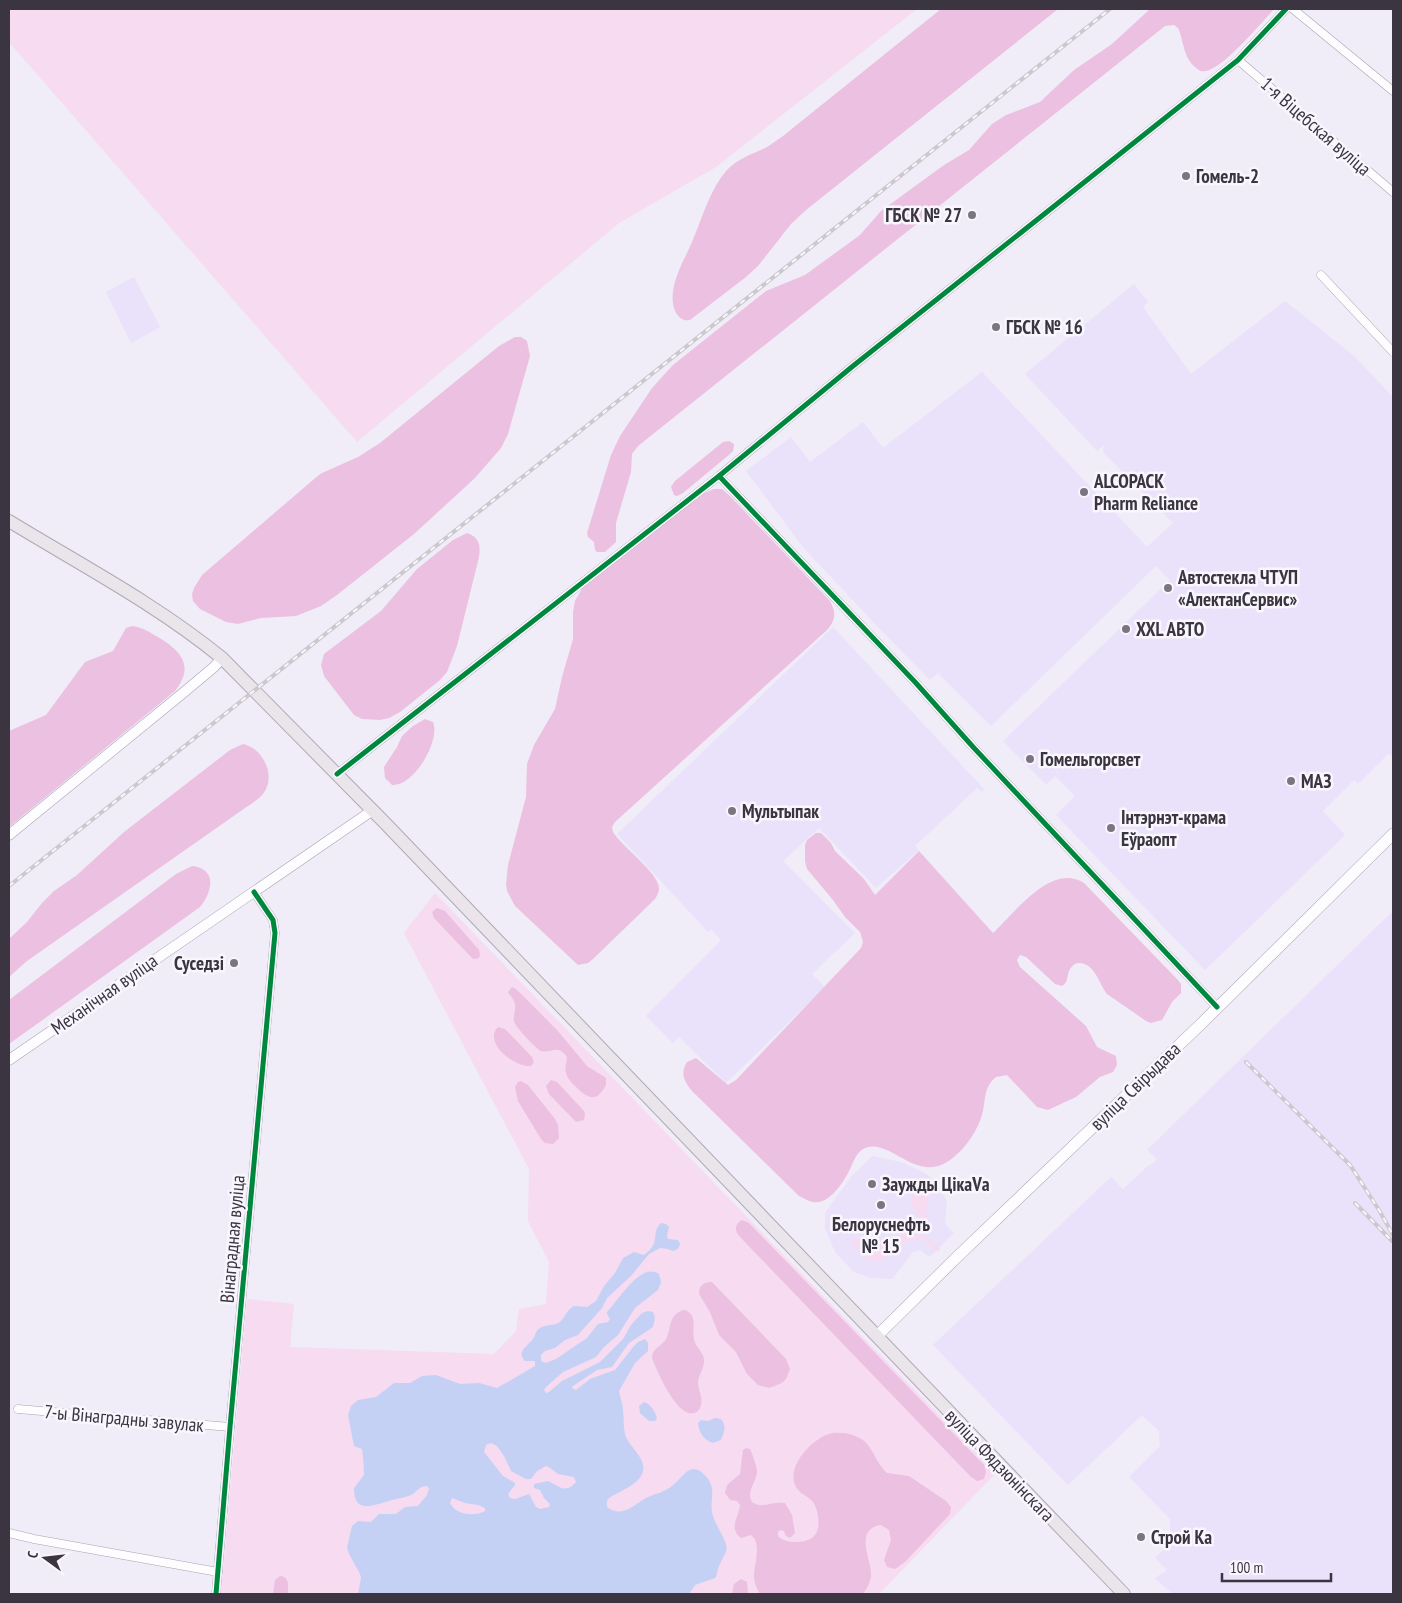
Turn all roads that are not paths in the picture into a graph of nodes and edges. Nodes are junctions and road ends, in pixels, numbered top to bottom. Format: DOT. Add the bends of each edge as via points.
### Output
graph roads {
  1 [pos="1286,9"];
  2 [pos="1293,9"];
  3 [pos="1238,60"];
  4 [pos="1393,91"];
  5 [pos="1393,192"];
  6 [pos="1321,275"];
  7 [pos="1393,352"];
  8 [pos="718,476"];
  9 [pos="9,521"];
  10 [pos="222,658"];
  11 [pos="337,774"];
  12 [pos="373,810"];
  13 [pos="1393,834"];
  14 [pos="9,835"];
  15 [pos="254,892"];
  16 [pos="1217,1007"];
  17 [pos="9,1060"];
  18 [pos="877,1336"];
  19 [pos="18,1409"];
  20 [pos="230,1427"];
  21 [pos="9,1532"];
  22 [pos="218,1572"];
  23 [pos="216,1594"];
  24 [pos="1124,1594"];
  1 -- 3 [label="street"];
  2 -- 4 [label="street"];
  3 -- 5 [label="street, 1-я Віцебская вуліца"];
  3 -- 8 [label="street"];
  6 -- 7 [label="street"];
  8 -- 11 [label="street"];
  8 -- 16 [label="street"];
  9 -- 10 [label="main road, вуліца Фядзюнінскага" via="154,607"];
  10 -- 11 [label="main road, вуліца Фядзюнінскага"];
  10 -- 14 [label="street"];
  11 -- 12 [label="main road, вуліца Фядзюнінскага"];
  12 -- 15 [label="street, Механічная вуліца"];
  12 -- 18 [label="main road, вуліца Фядзюнінскага"];
  13 -- 16 [label="main road, вуліца Свірыдава"];
  15 -- 17 [label="street, Механічная вуліца"];
  15 -- 20 [label="street, Вінаградная вуліца" via="273,920 274,933"];
  16 -- 18 [label="main road, вуліца Свірыдава"];
  18 -- 24 [label="main road, вуліца Фядзюнінскага"];
  19 -- 20 [label="street, 7-ы Вінаградны завулак"];
  20 -- 22 [label="street, Вінаградная вуліца"];
  21 -- 22 [label="street"];
  22 -- 23 [label="street, Вінаградная вуліца"];
}
